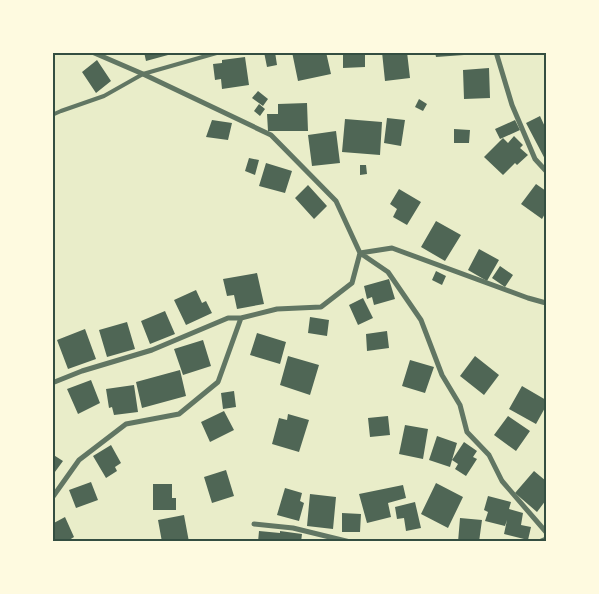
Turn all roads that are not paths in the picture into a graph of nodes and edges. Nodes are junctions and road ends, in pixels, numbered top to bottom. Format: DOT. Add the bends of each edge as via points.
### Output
graph roads {
  1 [pos="92,52"];
  2 [pos="220,52"];
  3 [pos="496,52"];
  4 [pos="144,74"];
  5 [pos="52,115"];
  6 [pos="546,171"];
  7 [pos="360,253"];
  8 [pos="546,303"];
  9 [pos="241,318"];
  10 [pos="52,383"];
  11 [pos="52,498"];
  12 [pos="254,524"];
  13 [pos="546,532"];
  14 [pos="546,539"];
  15 [pos="350,542"];
  16 [pos="539,542"];
  1 -- 4 [label="street"];
  2 -- 4 [label="lane"];
  3 -- 6 [label="street" via="512,105 536,159"];
  4 -- 5 [label="lane" via="104,96"];
  4 -- 7 [label="street" via="271,136 336,200"];
  7 -- 8 [label="street" via="392,248"];
  7 -- 9 [label="street" via="352,283 321,307 277,309"];
  7 -- 13 [label="street" via="388,272 422,320 442,375 460,405 468,432 489,455 502,481"];
  9 -- 10 [label="street" via="228,318 152,350"];
  9 -- 11 [label="street" via="218,382 178,414 126,424 79,460"];
  12 -- 15 [label="street" via="293,528"];
  14 -- 16 [label="street"];
}
